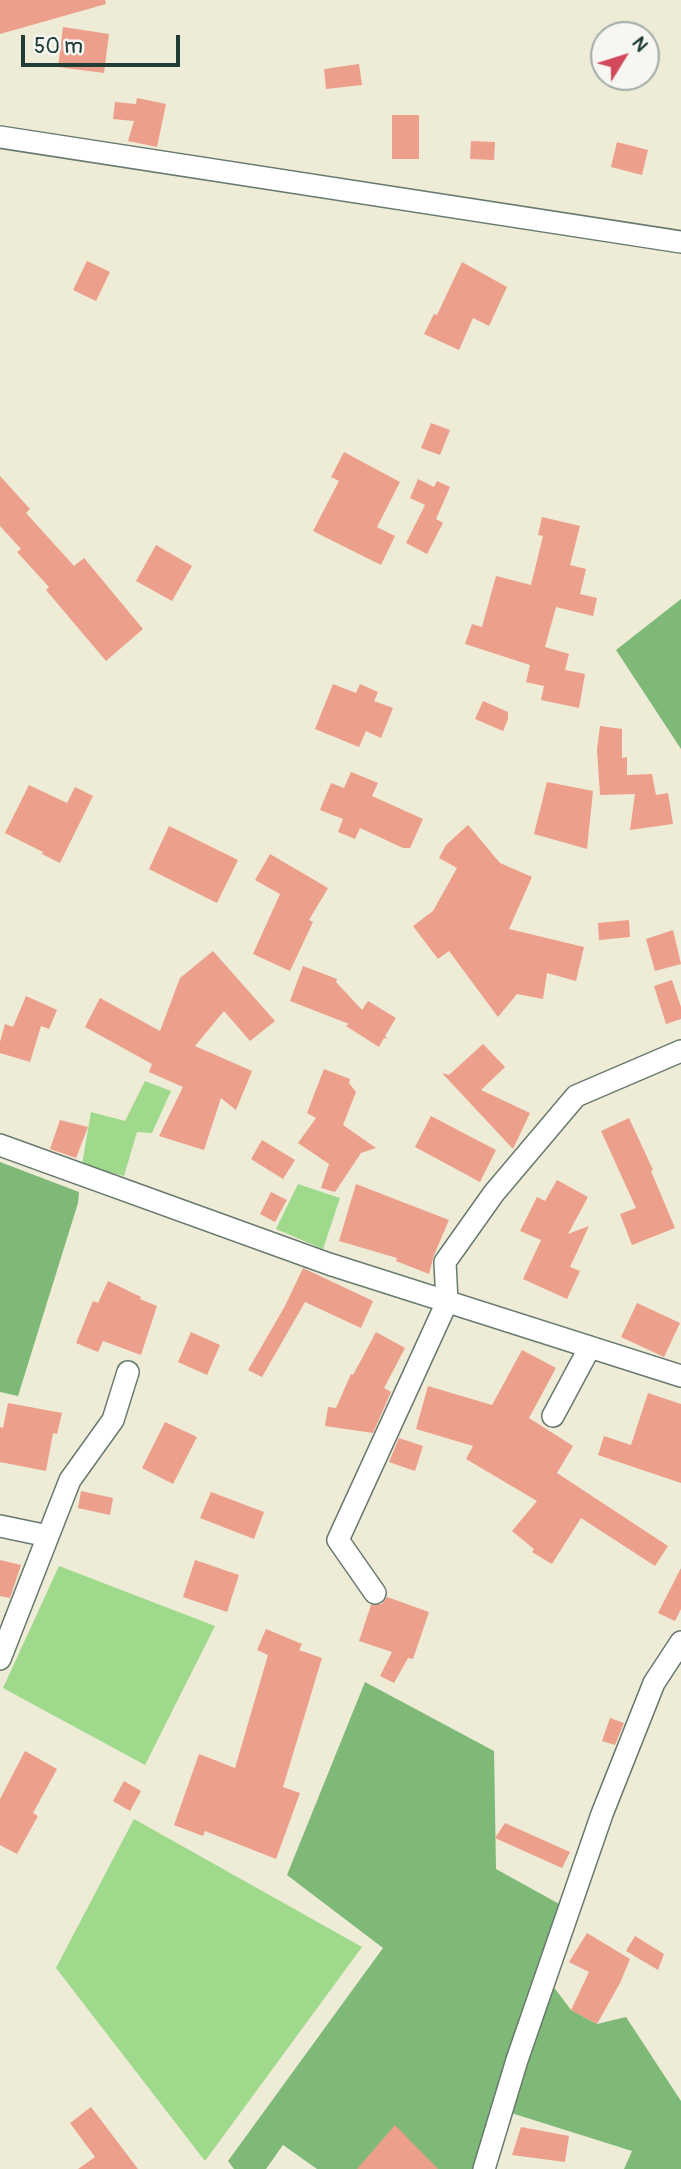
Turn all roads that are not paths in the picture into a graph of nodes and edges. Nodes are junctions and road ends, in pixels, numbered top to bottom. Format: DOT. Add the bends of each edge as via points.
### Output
graph roads {
  1 [pos="0,137"];
  2 [pos="681,242"];
  3 [pos="681,1051"];
  4 [pos="0,1145"];
  5 [pos="447,1302"];
  6 [pos="590,1347"];
  7 [pos="128,1372"];
  8 [pos="681,1376"];
  9 [pos="553,1416"];
  10 [pos="0,1526"];
  11 [pos="48,1536"];
  12 [pos="375,1593"];
  13 [pos="681,1642"];
  14 [pos="0,1659"];
  15 [pos="484,2169"];
  1 -- 2 [label="street"];
  3 -- 5 [label="street" via="576,1096 494,1192 445,1262"];
  4 -- 5 [label="street"];
  5 -- 6 [label="street"];
  5 -- 12 [label="street" via="338,1540"];
  6 -- 8 [label="street"];
  6 -- 9 [label="street"];
  7 -- 11 [label="street" via="113,1420 70,1480"];
  10 -- 11 [label="street"];
  11 -- 14 [label="street"];
  13 -- 15 [label="street" via="654,1683 602,1814"];
}
